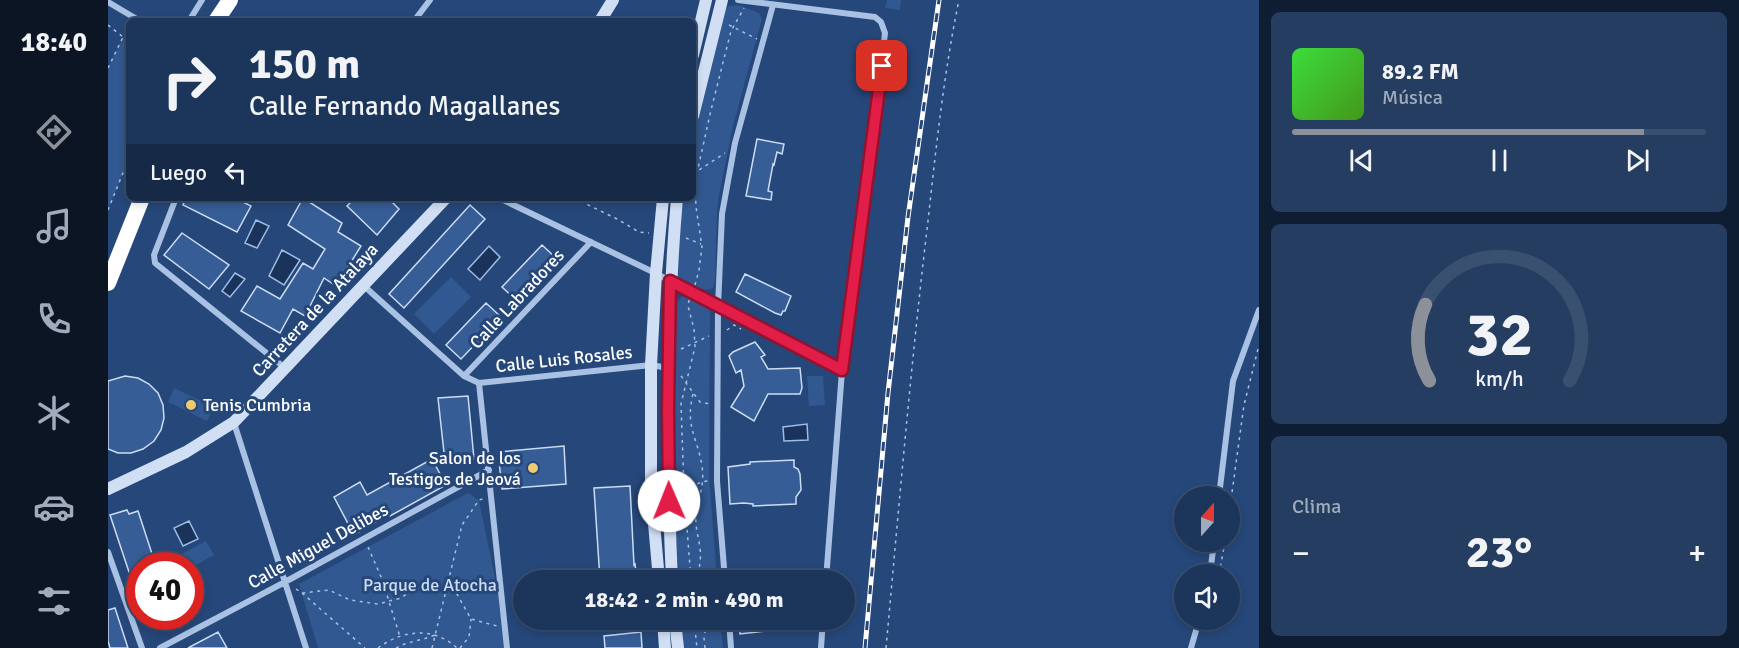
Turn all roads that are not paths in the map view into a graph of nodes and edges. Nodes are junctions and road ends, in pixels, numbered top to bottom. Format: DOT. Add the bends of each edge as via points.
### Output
graph roads {
  1 [pos="202,0"];
  2 [pos="230,0"];
  3 [pos="237,0"];
  4 [pos="430,0"];
  5 [pos="613,0"];
  6 [pos="706,0"];
  7 [pos="722,0"];
  8 [pos="738,0"];
  9 [pos="108,2"];
  10 [pos="773,5"];
  11 [pos="135,18"];
  12 [pos="191,18"];
  13 [pos="218,18"];
  14 [pos="226,18"];
  15 [pos="416,18"];
  16 [pos="602,18"];
  17 [pos="696,42"];
  18 [pos="696,104"];
  19 [pos="133,201"];
  20 [pos="141,201"];
  21 [pos="175,201"];
  22 [pos="443,201"];
  23 [pos="506,201"];
  24 [pos="663,201"];
  25 [pos="677,201"];
  26 [pos="591,242"];
  27 [pos="108,262"];
  28 [pos="656,273"];
  29 [pos="670,281"];
  30 [pos="108,283"];
  31 [pos="364,286"];
  32 [pos="718,307"];
  33 [pos="1259,310"];
  34 [pos="651,365"];
  35 [pos="285,368"];
  36 [pos="842,370"];
  37 [pos="668,371"];
  38 [pos="464,376"];
  39 [pos="479,383"];
  40 [pos="234,422"];
  41 [pos="489,470"];
  42 [pos="1220,486"];
  43 [pos="108,489"];
  44 [pos="108,552"];
  45 [pos="658,570"];
  46 [pos="672,570"];
  47 [pos="724,570"];
  48 [pos="827,570"];
  49 [pos="285,582"];
  50 [pos="664,630"];
  51 [pos="676,630"];
  52 [pos="730,630"];
  53 [pos="822,630"];
  54 [pos="1196,630"];
  55 [pos="142,648"];
  56 [pos="160,648"];
  57 [pos="306,648"];
  58 [pos="507,648"];
  59 [pos="666,648"];
  60 [pos="678,648"];
  61 [pos="731,648"];
  62 [pos="821,648"];
  63 [pos="1191,648"];
  1 -- 12 [label="street"];
  2 -- 13 [label="highway"];
  3 -- 14 [label="highway"];
  4 -- 15 [label="street"];
  5 -- 16 [label="street"];
  6 -- 17 [label="street"];
  7 -- 18 [label="street"];
  8 -- 10 [label="street"];
  9 -- 11 [label="street"];
  10 -- 32 [label="street" via="733,155 722,214"];
  10 -- 36 [label="street" via="875,17 885,33"];
  19 -- 27 [label="highway"];
  20 -- 30 [label="highway"];
  21 -- 35 [label="street" via="154,255 155,263"];
  22 -- 31 [label="street, Carretera de la Atalaya"];
  23 -- 26 [label="street"];
  24 -- 28 [label="street"];
  25 -- 29 [label="street"];
  26 -- 28 [label="street"];
  26 -- 38 [label="street, Calle Labradores"];
  28 -- 29 [label="street"];
  28 -- 34 [label="street"];
  29 -- 32 [label="street"];
  29 -- 37 [label="street"];
  31 -- 35 [label="street, Carretera de la Atalaya"];
  31 -- 38 [label="street"];
  32 -- 36 [label="street"];
  32 -- 47 [label="street" via="717,481"];
  33 -- 42 [label="street" via="1233,381"];
  34 -- 37 [label="street, Calle Luis Rosales"];
  34 -- 39 [label="street, Calle Luis Rosales"];
  34 -- 45 [label="street" via="651,489"];
  35 -- 40 [label="street, Carretera de la Atalaya"];
  36 -- 48 [label="street"];
  37 -- 46 [label="street"];
  38 -- 39 [label="street"];
  39 -- 41 [label="street"];
  40 -- 43 [label="street, Carretera de la Atalaya" via="186,452"];
  40 -- 49 [label="street"];
  41 -- 49 [label="street, Calle Miguel Delibes"];
  41 -- 58 [label="street"];
  44 -- 55 [label="street"];
  49 -- 56 [label="street, Calle Miguel Delibes"];
  49 -- 57 [label="street"];
  50 -- 59 [label="street"];
  51 -- 60 [label="street"];
  52 -- 61 [label="street"];
  53 -- 62 [label="street"];
  54 -- 63 [label="street"];
}
